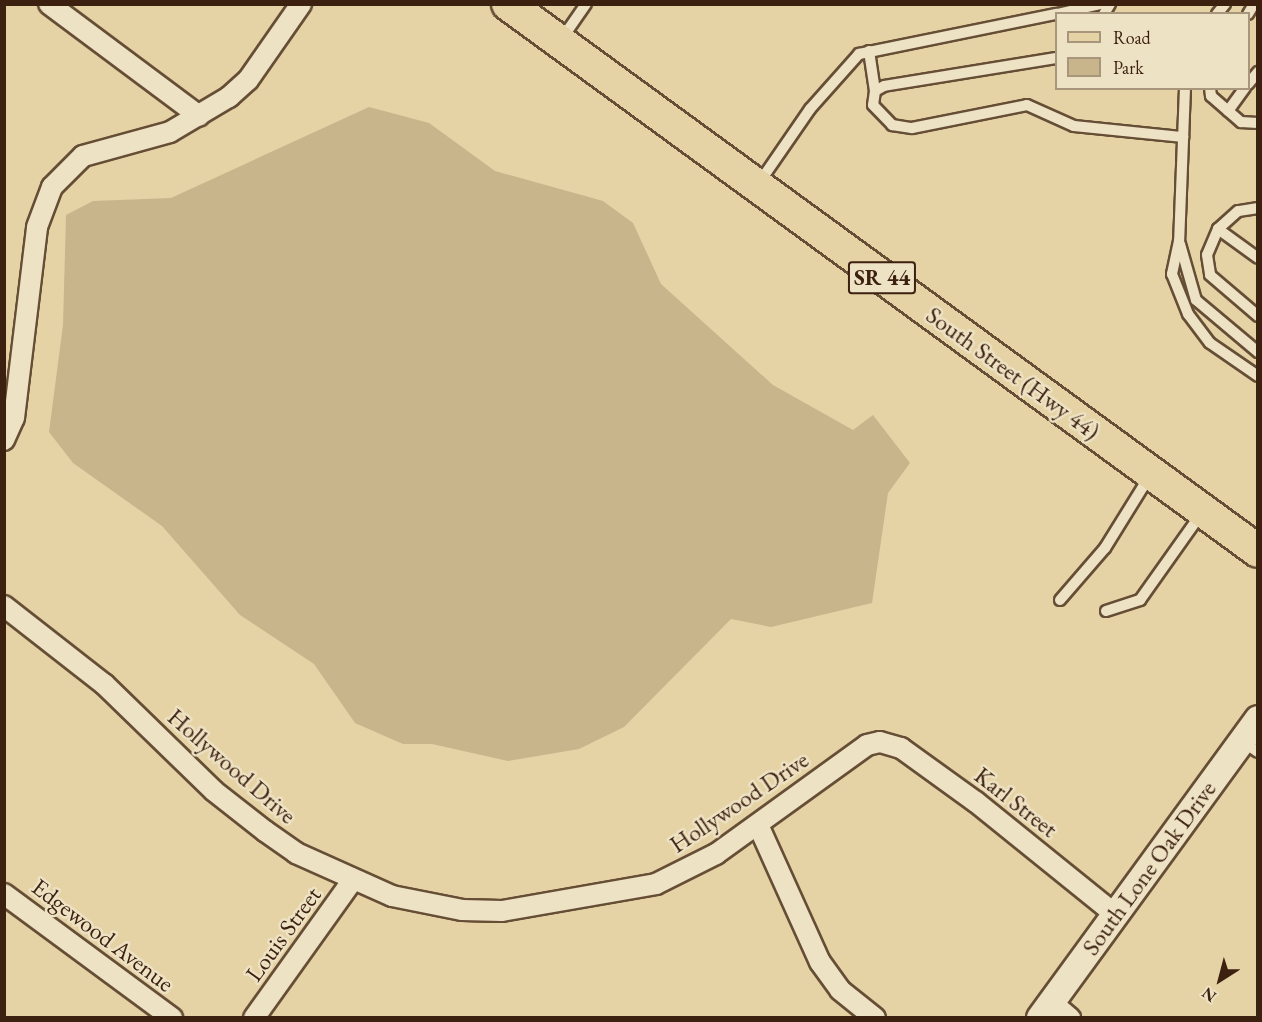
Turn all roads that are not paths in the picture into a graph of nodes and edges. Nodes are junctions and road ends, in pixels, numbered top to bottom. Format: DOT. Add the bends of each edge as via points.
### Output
graph roads {
  1 [pos="49,4"];
  2 [pos="301,4"];
  3 [pos="508,4"];
  4 [pos="586,4"];
  5 [pos="1100,4"];
  6 [pos="1066,12"];
  7 [pos="1055,14"];
  8 [pos="560,42"];
  9 [pos="869,51"];
  10 [pos="1055,58"];
  11 [pos="1185,90"];
  12 [pos="1212,90"];
  13 [pos="1244,90"];
  14 [pos="875,91"];
  15 [pos="1228,111"];
  16 [pos="199,116"];
  17 [pos="1257,123"];
  18 [pos="1183,137"];
  19 [pos="757,186"];
  20 [pos="1257,208"];
  21 [pos="1218,229"];
  22 [pos="1179,241"];
  23 [pos="1257,258"];
  24 [pos="1257,316"];
  25 [pos="1257,352"];
  26 [pos="12,366"];
  27 [pos="1257,376"];
  28 [pos="4,440"];
  29 [pos="1151,474"];
  30 [pos="1203,512"];
  31 [pos="1257,551"];
  32 [pos="1060,600"];
  33 [pos="4,606"];
  34 [pos="1106,610"];
  35 [pos="1257,719"];
  36 [pos="880,742"];
  37 [pos="1249,747"];
  38 [pos="759,827"];
  39 [pos="352,881"];
  40 [pos="4,894"];
  41 [pos="1115,914"];
  42 [pos="854,1011"];
  43 [pos="1054,1012"];
  44 [pos="172,1017"];
  45 [pos="254,1017"];
  46 [pos="875,1017"];
  1 -- 16 [label="street"];
  2 -- 16 [label="street" via="248,80"];
  3 -- 8 [label="main road, South Street (Hwy 44) / SR 44"];
  4 -- 8 [label="lane"];
  5 -- 6 [label="lane"];
  7 -- 9 [label="lane"];
  8 -- 19 [label="main road, South Street (Hwy 44) / SR 44"];
  9 -- 14 [label="lane"];
  9 -- 19 [label="lane" via="843,68"];
  10 -- 14 [label="lane"];
  11 -- 18 [label="lane"];
  12 -- 15 [label="lane"];
  13 -- 15 [label="lane"];
  14 -- 18 [label="lane" via="873,105 879,116 912,128 1027,105 1074,126"];
  15 -- 17 [label="lane" via="1241,122"];
  16 -- 26 [label="street" via="151,139 82,156 52,187 37,227"];
  18 -- 22 [label="lane"];
  19 -- 29 [label="main road, South Street (Hwy 44) / SR 44"];
  20 -- 21 [label="lane" via="1238,211"];
  21 -- 23 [label="lane"];
  21 -- 24 [label="lane" via="1207,255 1210,275"];
  22 -- 25 [label="lane" via="1196,300"];
  22 -- 27 [label="lane" via="1172,274 1188,314 1210,343"];
  26 -- 28 [label="street" via="14,418"];
  29 -- 30 [label="main road, South Street (Hwy 44) / SR 44"];
  29 -- 32 [label="lane" via="1105,548"];
  30 -- 31 [label="main road, South Street (Hwy 44) / SR 44"];
  30 -- 34 [label="lane" via="1140,600"];
  33 -- 39 [label="street, Hollywood Drive" via="104,684 214,791 296,853"];
  35 -- 37 [label="street, South Lone Oak Drive"];
  36 -- 38 [label="street, Hollywood Drive" via="867,745"];
  36 -- 41 [label="street, Karl Street" via="901,748 976,801"];
  37 -- 41 [label="street, South Lone Oak Drive"];
  38 -- 39 [label="street, Hollywood Drive" via="656,884 543,906 462,910 392,896"];
  38 -- 42 [label="street" via="820,962"];
  39 -- 45 [label="street, Louis Street"];
  40 -- 44 [label="street, Edgewood Avenue"];
  41 -- 43 [label="street, South Lone Oak Drive"];
  42 -- 46 [label="street"];
}
